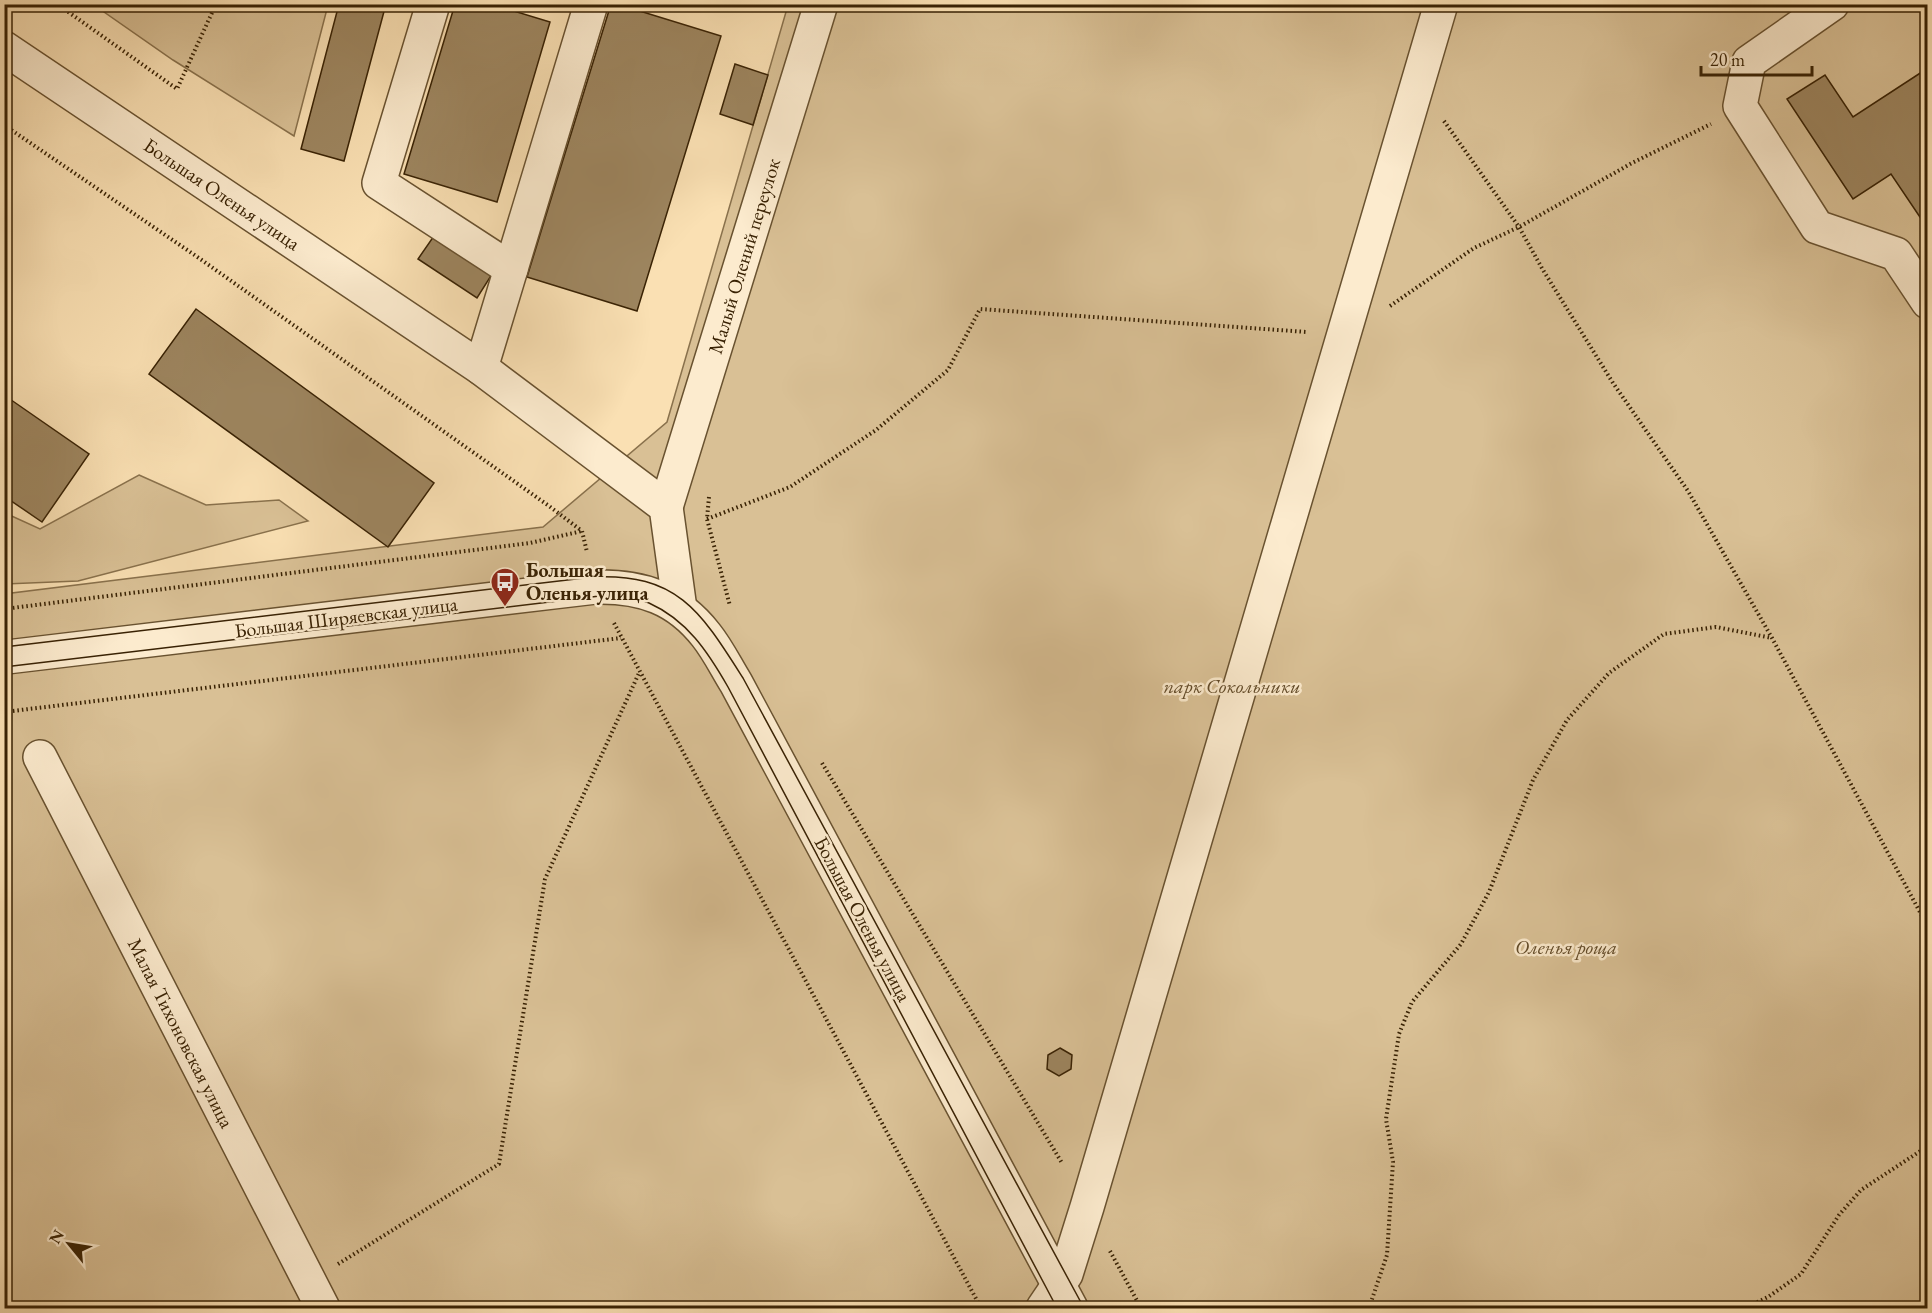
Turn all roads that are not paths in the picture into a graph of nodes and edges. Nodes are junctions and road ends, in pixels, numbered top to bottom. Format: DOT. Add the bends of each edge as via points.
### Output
graph roads {
  1 [pos="433,4"];
  2 [pos="591,4"];
  3 [pos="821,4"];
  4 [pos="1441,4"];
  5 [pos="1833,4"];
  6 [pos="4,48"];
  7 [pos="511,269"];
  8 [pos="1928,302"];
  9 [pos="481,368"];
  10 [pos="666,507"];
  11 [pos="680,609"];
  12 [pos="7,657"];
  13 [pos="40,757"];
  14 [pos="316,1295"];
  15 [pos="1058,1301"];
  1 -- 7 [label="street" via="379,183"];
  2 -- 7 [label="street"];
  3 -- 10 [label="street, Малый Олений переулок"];
  4 -- 15 [label="street"];
  5 -- 8 [label="street" via="1749,62 1740,106 1817,227 1896,254"];
  6 -- 9 [label="street, Большая Оленья улица"];
  7 -- 9 [label="street"];
  9 -- 10 [label="street, Большая Оленья улица"];
  10 -- 11 [label="street"];
  11 -- 12 [label="street, Большая Ширяевская улица" via="636,588 596,587"];
  11 -- 15 [label="street, Большая Оленья улица" via="706,635 736,683"];
  13 -- 14 [label="street, Малая Тихоновская улица"];
}
